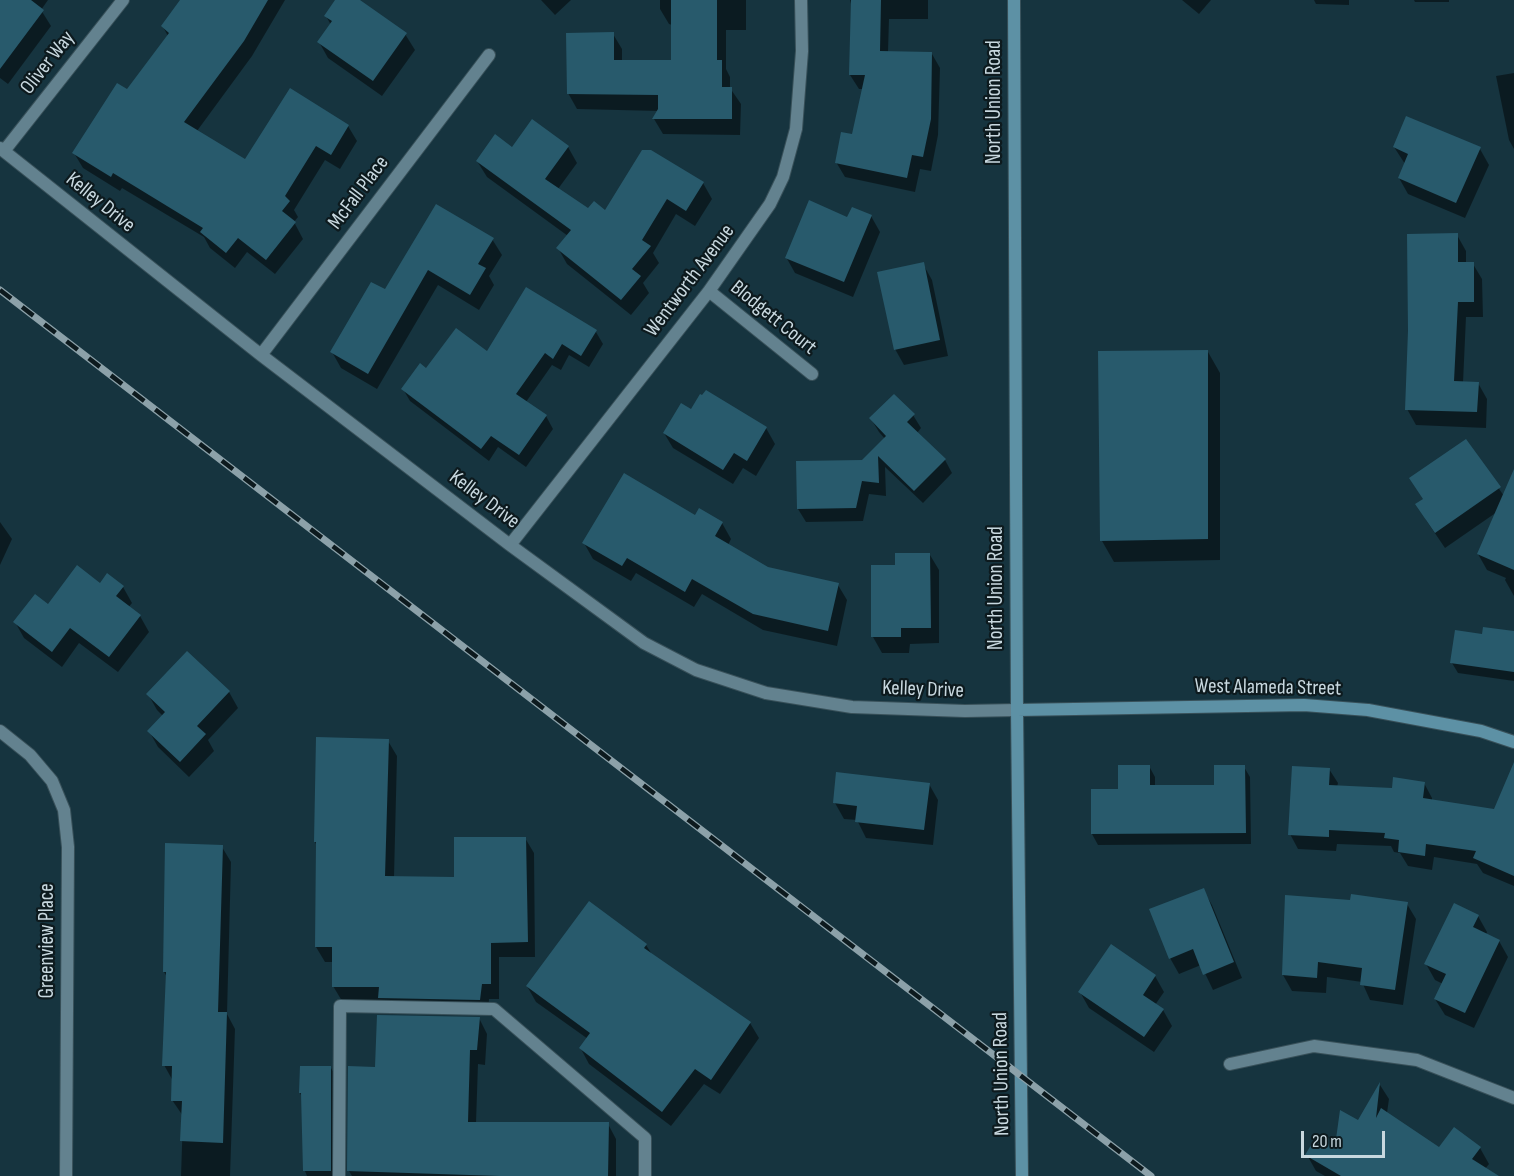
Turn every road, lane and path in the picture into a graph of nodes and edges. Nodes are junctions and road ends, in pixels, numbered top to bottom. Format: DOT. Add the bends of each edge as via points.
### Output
graph roads {
  1 [pos="123,0"];
  2 [pos="801,0"];
  3 [pos="1014,0"];
  4 [pos="489,55"];
  5 [pos="2,149"];
  6 [pos="709,291"];
  7 [pos="261,355"];
  8 [pos="812,374"];
  9 [pos="510,545"];
  10 [pos="1017,710"];
  11 [pos="0,731"];
  12 [pos="1514,742"];
  13 [pos="1230,1064"];
  14 [pos="1514,1098"];
  15 [pos="66,1176"];
  16 [pos="339,1176"];
  17 [pos="645,1176"];
  18 [pos="1022,1176"];
  1 -- 5 [label="street, Oliver Way"];
  2 -- 6 [label="street, Wentworth Avenue" via="796,129 783,177 770,204"];
  3 -- 10 [label="street, North Union Road"];
  4 -- 7 [label="street, McFall Place"];
  5 -- 7 [label="street, Kelley Drive"];
  6 -- 8 [label="street, Blodgett Court"];
  6 -- 9 [label="street, Wentworth Avenue"];
  7 -- 9 [label="street, Kelley Drive"];
  9 -- 10 [label="street, Kelley Drive" via="644,643 696,670 766,693 852,707"];
  10 -- 12 [label="street, West Alameda Street" via="1304,705 1380,712 1481,731"];
  10 -- 18 [label="street, North Union Road"];
  11 -- 15 [label="street, Greenview Place" via="30,755 52,781 64,810 68,848"];
  13 -- 14 [label="street" via="1314,1046 1417,1060"];
  16 -- 17 [label="street" via="340,1006 494,1009 645,1138"];
}
